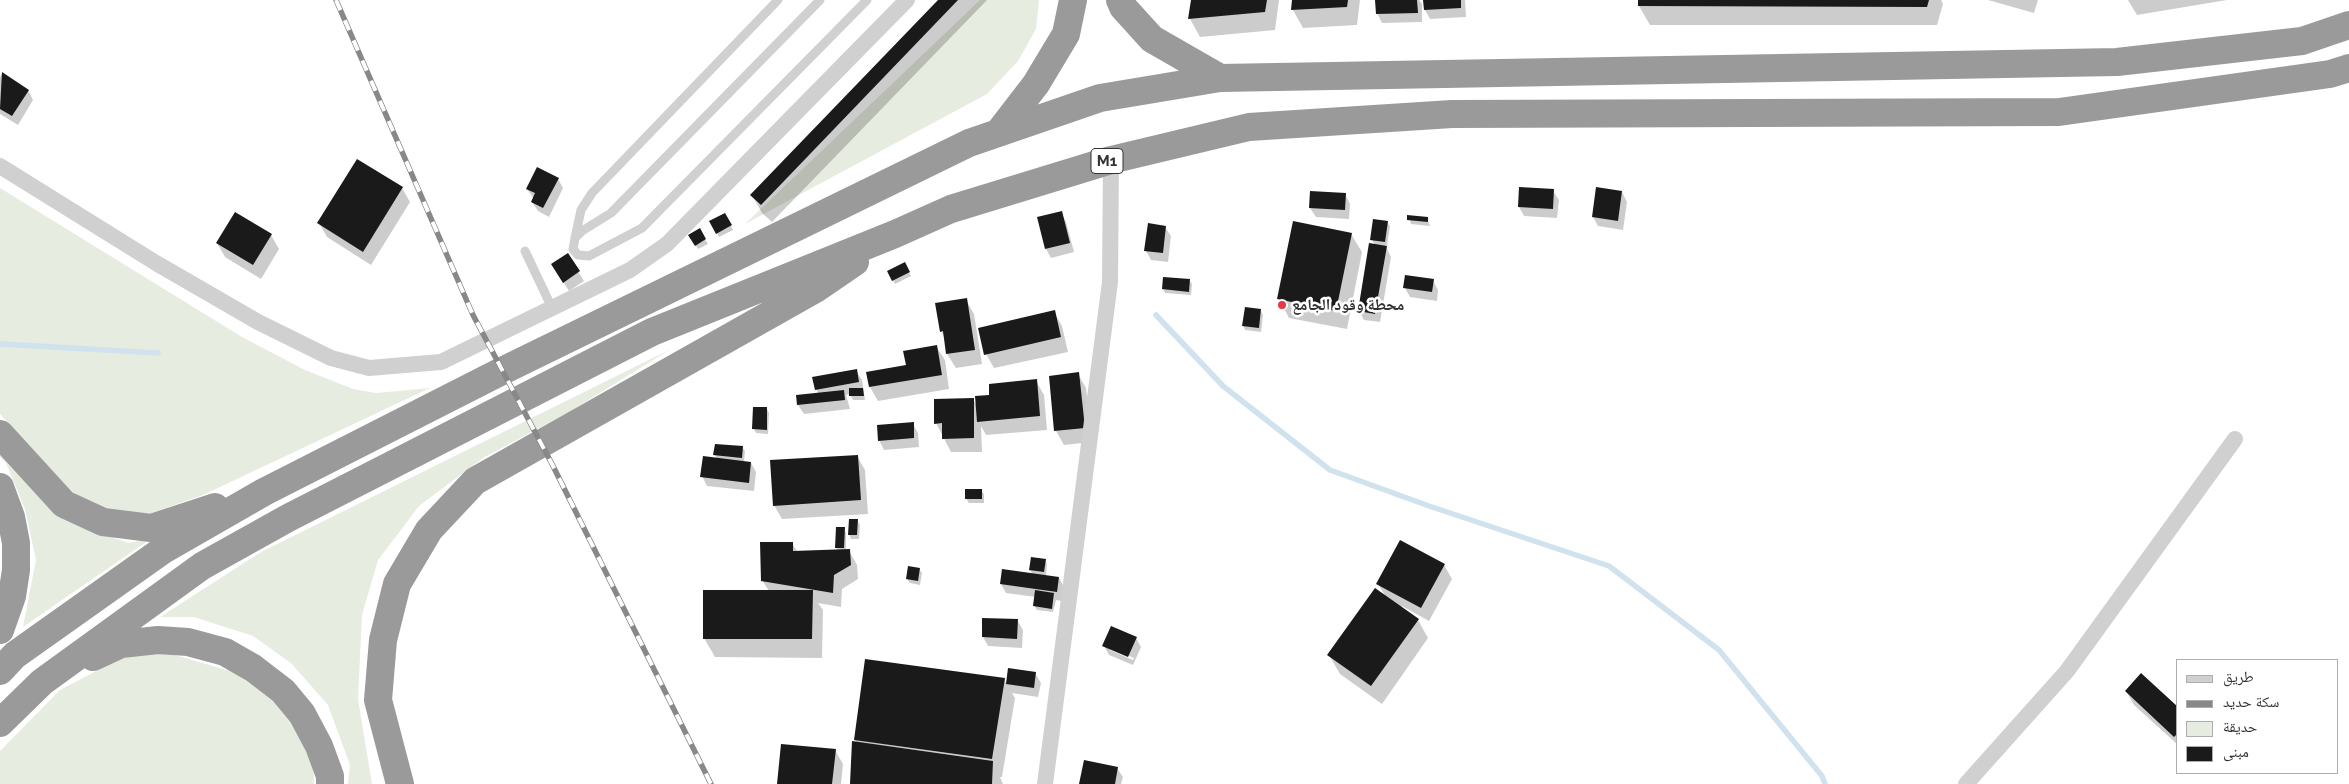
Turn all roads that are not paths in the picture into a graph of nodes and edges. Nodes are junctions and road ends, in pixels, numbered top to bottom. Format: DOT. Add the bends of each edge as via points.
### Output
graph roads {
  1 [pos="778,0"];
  2 [pos="820,0"];
  3 [pos="867,0"];
  4 [pos="907,0"];
  5 [pos="1073,0"];
  6 [pos="1120,0"];
  7 [pos="2349,25"];
  8 [pos="2349,68"];
  9 [pos="1220,78"];
  10 [pos="999,132"];
  11 [pos="1111,160"];
  12 [pos="0,166"];
  13 [pos="895,234"];
  14 [pos="575,238"];
  15 [pos="525,251"];
  16 [pos="552,308"];
  17 [pos="0,434"];
  18 [pos="2235,439"];
  19 [pos="0,487"];
  20 [pos="264,492"];
  21 [pos="0,630"];
  22 [pos="0,671"];
  23 [pos="42,682"];
  24 [pos="0,723"];
  25 [pos="330,784"];
  26 [pos="400,784"];
  27 [pos="1045,784"];
  28 [pos="1966,784"];
  1 -- 14 [label="lane" via="592,193 582,210"];
  2 -- 14 [label="lane" via="611,213"];
  3 -- 14 [label="lane" via="642,228 589,256 578,255 573,249"];
  4 -- 16 [label="street" via="667,244 630,270"];
  5 -- 10 [label="highway" via="1066,34 1036,84"];
  6 -- 9 [label="highway" via="1152,39"];
  7 -- 9 [label="highway" via="2302,41 2117,62"];
  8 -- 11 [label="highway, M1" via="2330,74 2059,112 1452,114 1249,127"];
  9 -- 10 [label="highway" via="1100,98"];
  10 -- 20 [label="highway" via="969,143 604,321"];
  11 -- 13 [label="highway, M1" via="950,209"];
  11 -- 27 [label="street" via="1110,282"];
  12 -- 16 [label="street" via="258,322 331,358 369,368 441,362"];
  13 -- 23 [label="highway, M1" via="652,332 288,518 202,566"];
  13 -- 26 [label="highway" via="818,288 475,481 429,530 396,584 383,640 378,700"];
  15 -- 16 [label="lane"];
  17 -- 20 [label="highway" via="64,504 103,522 151,528"];
  18 -- 28 [label="street" via="2067,671"];
  19 -- 21 [label="highway" via="16,543 12,596"];
  20 -- 22 [label="highway" via="163,550 23,650"];
  23 -- 24 [label="highway, M1"];
  23 -- 25 [label="highway" via="121,644 158,640 188,642 225,652 283,691 302,714 319,746"];
}
